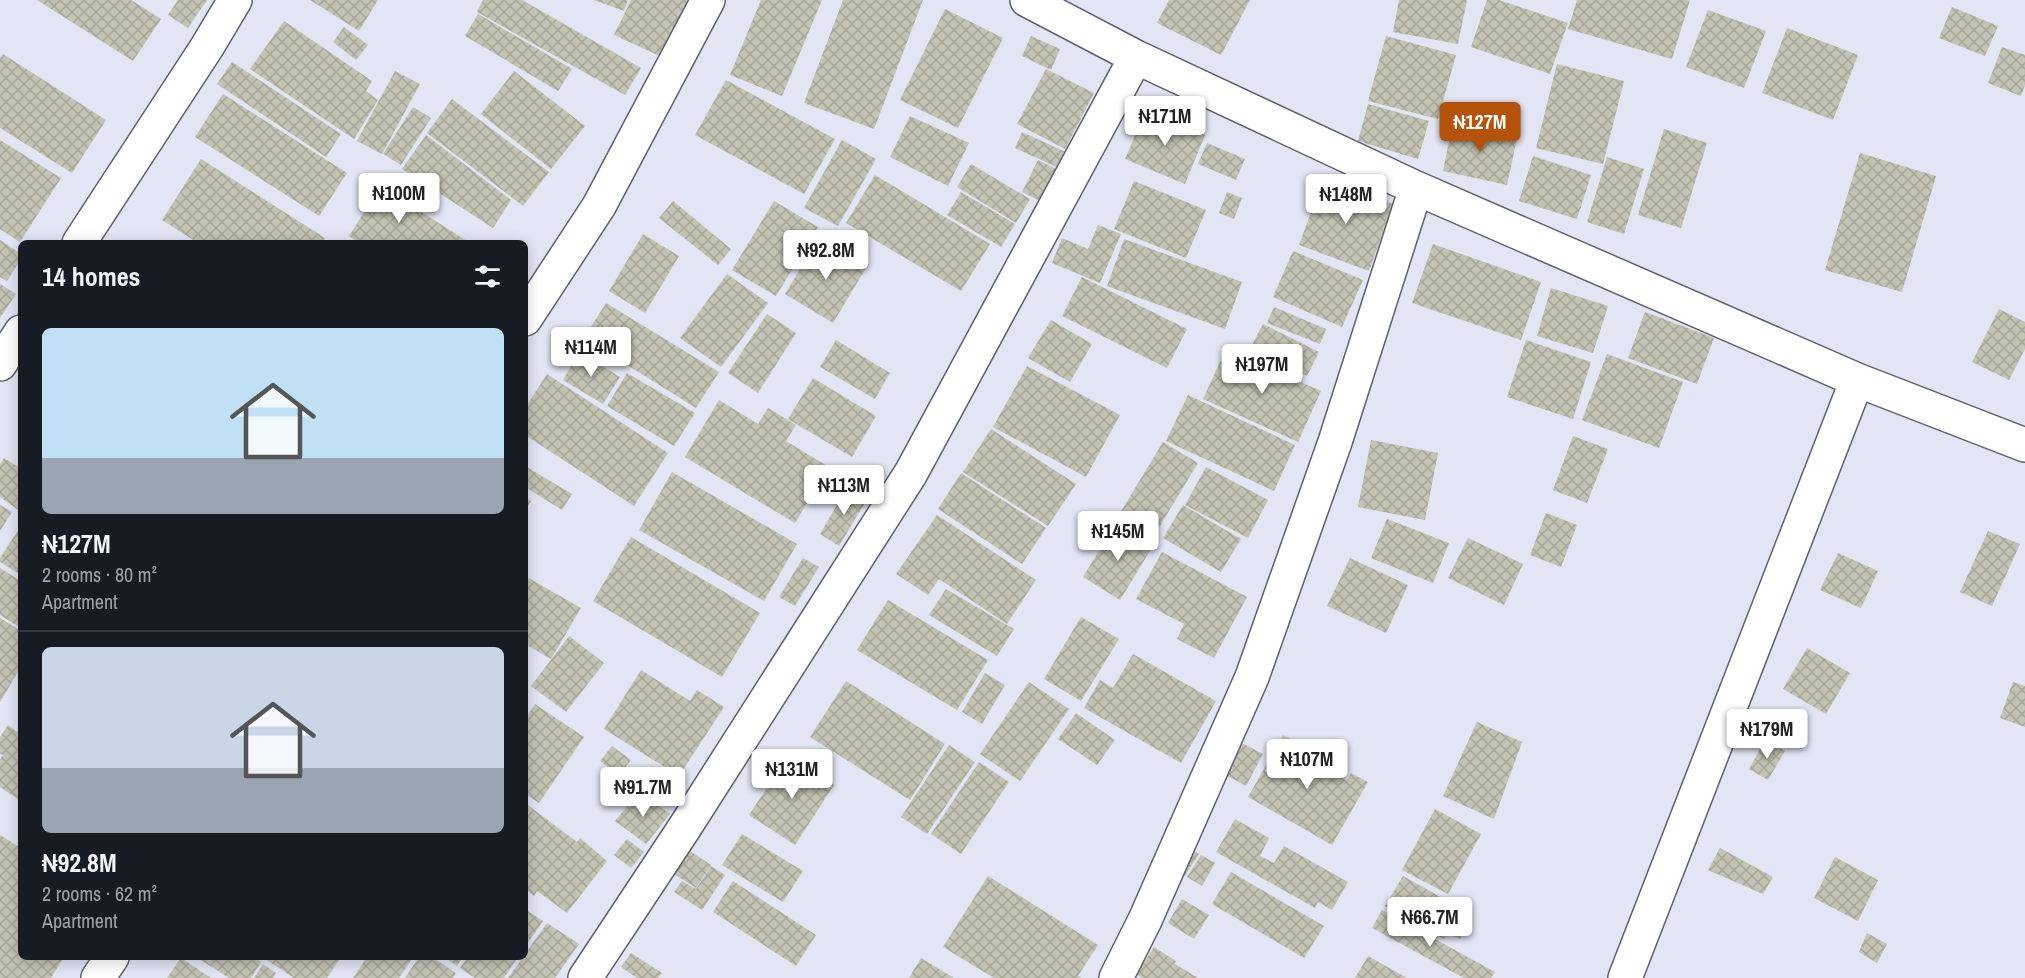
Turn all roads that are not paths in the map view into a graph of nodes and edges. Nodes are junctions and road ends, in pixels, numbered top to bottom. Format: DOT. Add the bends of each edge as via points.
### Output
graph roads {
  1 [pos="235,0"];
  2 [pos="708,0"];
  3 [pos="1027,0"];
  4 [pos="1136,57"];
  5 [pos="1416,188"];
  6 [pos="81,240"];
  7 [pos="528,314"];
  8 [pos="18,337"];
  9 [pos="0,364"];
  10 [pos="1857,380"];
  11 [pos="2025,445"];
  12 [pos="109,960"];
  13 [pos="98,978"];
  14 [pos="585,978"];
  15 [pos="1116,978"];
  16 [pos="1625,978"];
  1 -- 6 [label="street"];
  2 -- 7 [label="street" via="599,206"];
  3 -- 4 [label="street"];
  4 -- 5 [label="street"];
  4 -- 14 [label="street" via="911,473"];
  5 -- 10 [label="street"];
  5 -- 15 [label="street" via="1335,442 1252,677"];
  8 -- 9 [label="street"];
  10 -- 11 [label="street"];
  10 -- 16 [label="street"];
  12 -- 13 [label="street"];
}
